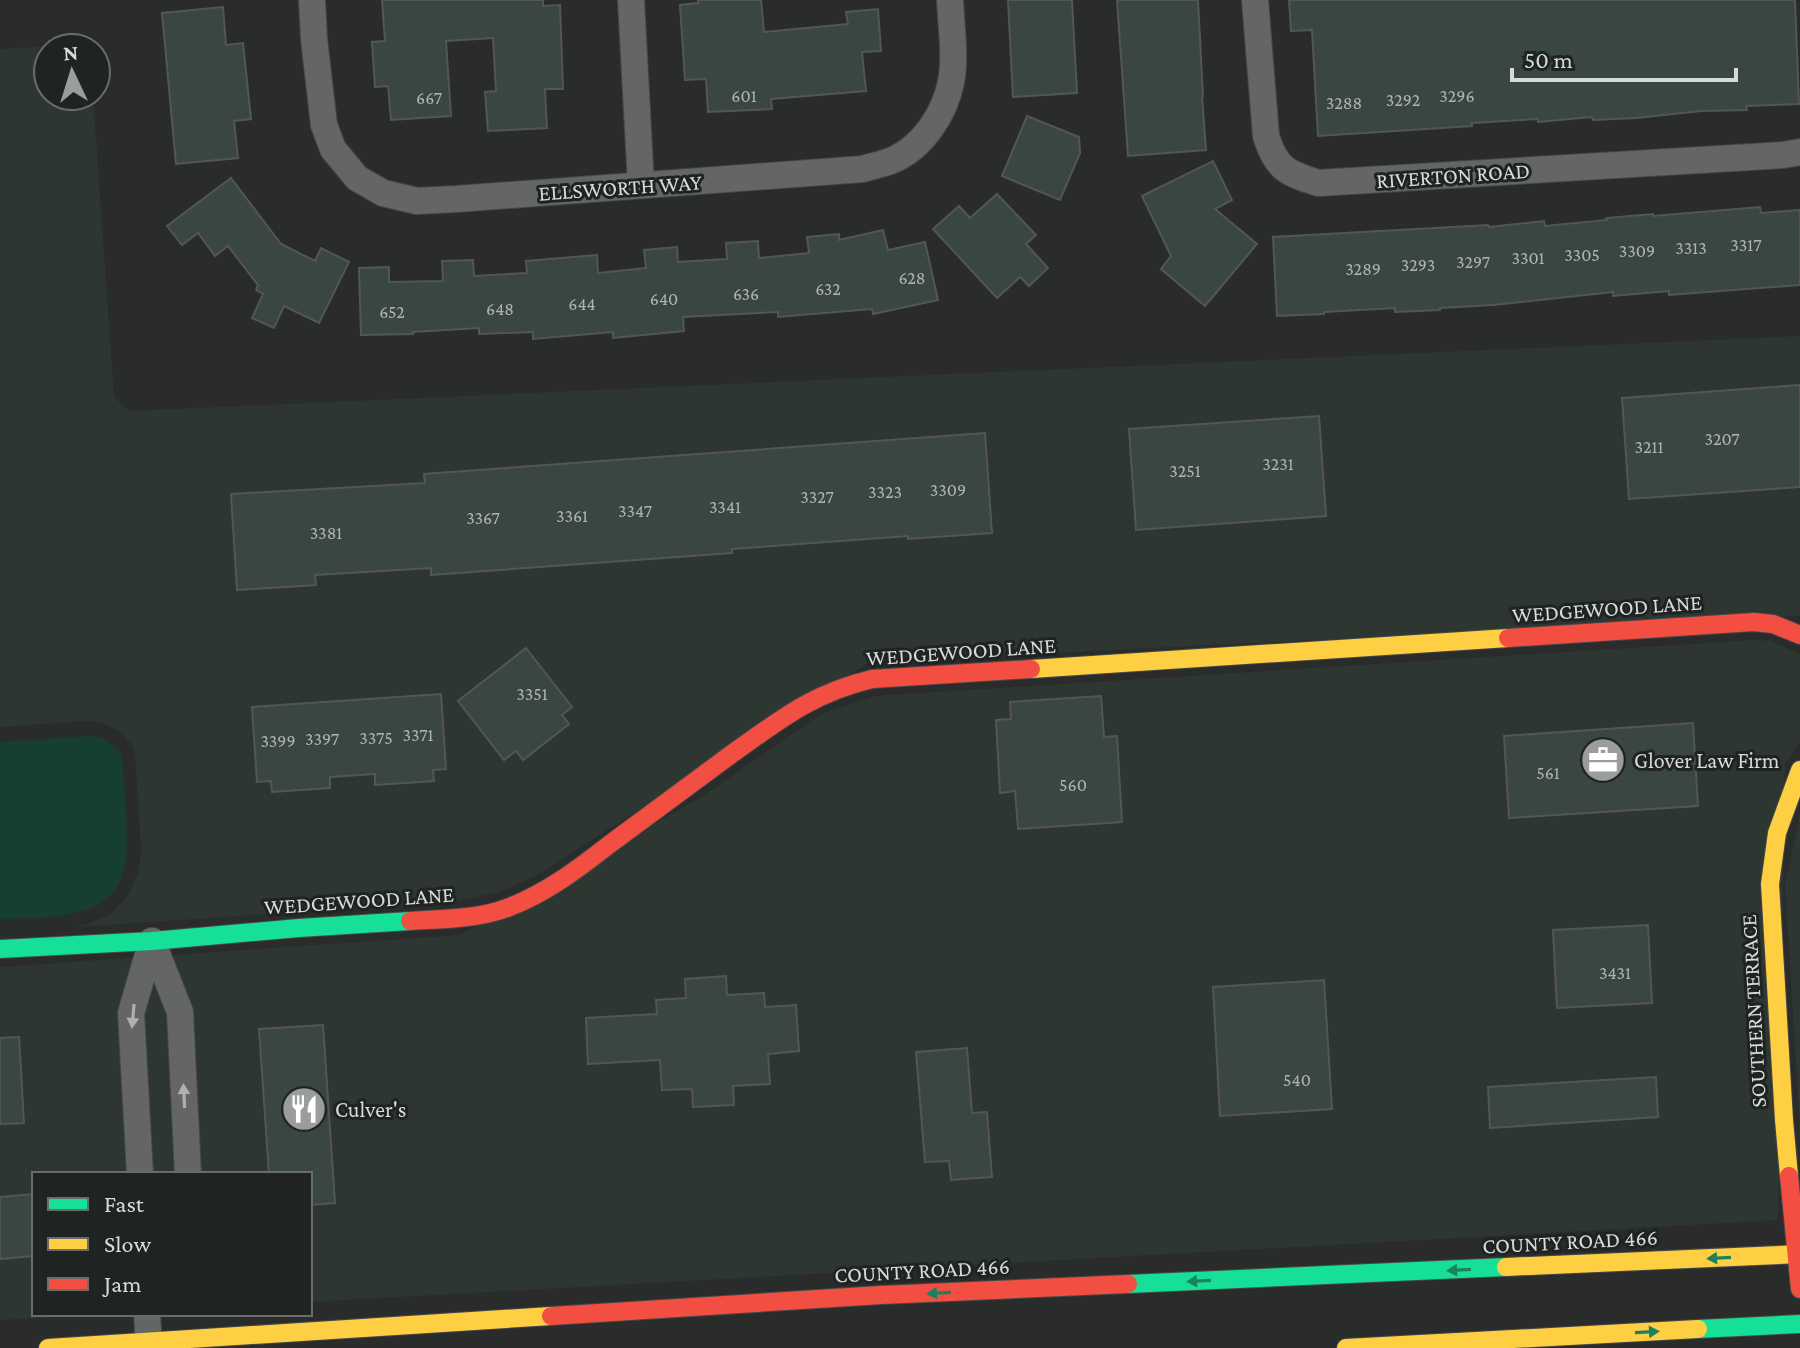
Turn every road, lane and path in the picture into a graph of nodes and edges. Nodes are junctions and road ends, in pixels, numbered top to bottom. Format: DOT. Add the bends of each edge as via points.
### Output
graph roads {
  1 [pos="312,0"];
  2 [pos="631,0"];
  3 [pos="950,0"];
  4 [pos="1255,0"];
  5 [pos="1800,152"];
  6 [pos="641,185"];
  7 [pos="1800,635"];
  8 [pos="1800,770"];
  9 [pos="152,941"];
  10 [pos="0,949"];
  11 [pos="140,1172"];
  12 [pos="188,1172"];
  13 [pos="1798,1254"];
  14 [pos="1800,1289"];
  15 [pos="147,1316"];
  16 [pos="1800,1324"];
  17 [pos="197,1333"];
  18 [pos="149,1344"];
  19 [pos="48,1348"];
  20 [pos="1346,1348"];
  1 -- 6 [label="street, ELLSWORTH WAY" via="324,125 333,149 357,178 383,193 417,201"];
  2 -- 6 [label="street"];
  3 -- 6 [label="street, ELLSWORTH WAY" via="951,81 939,117 921,140 895,159 863,169"];
  4 -- 5 [label="street, RIVERTON ROAD" via="1271,155 1283,168 1318,183"];
  7 -- 9 [label="street, WEDGEWOOD LANE" via="1754,622 872,679 794,710 579,868 505,909 457,918"];
  8 -- 13 [label="street, SOUTHERN TERRACE" via="1777,833 1770,884 1783,1112"];
  9 -- 10 [label="street, WEDGEWOOD LANE"];
  9 -- 11 [label="street, one-way" via="131,1013"];
  12 -- 9 [label="street, one-way" via="180,1012"];
  13 -- 14 [label="street, SOUTHERN TERRACE"];
  13 -- 17 [label="street, COUNTY ROAD 466, one-way" via="881,1295 461,1323"];
  15 -- 18 [label="street"];
  20 -- 16 [label="street, one-way"];
  17 -- 18 [label="street, COUNTY ROAD 466"];
  18 -- 19 [label="street, COUNTY ROAD 466"];
}
